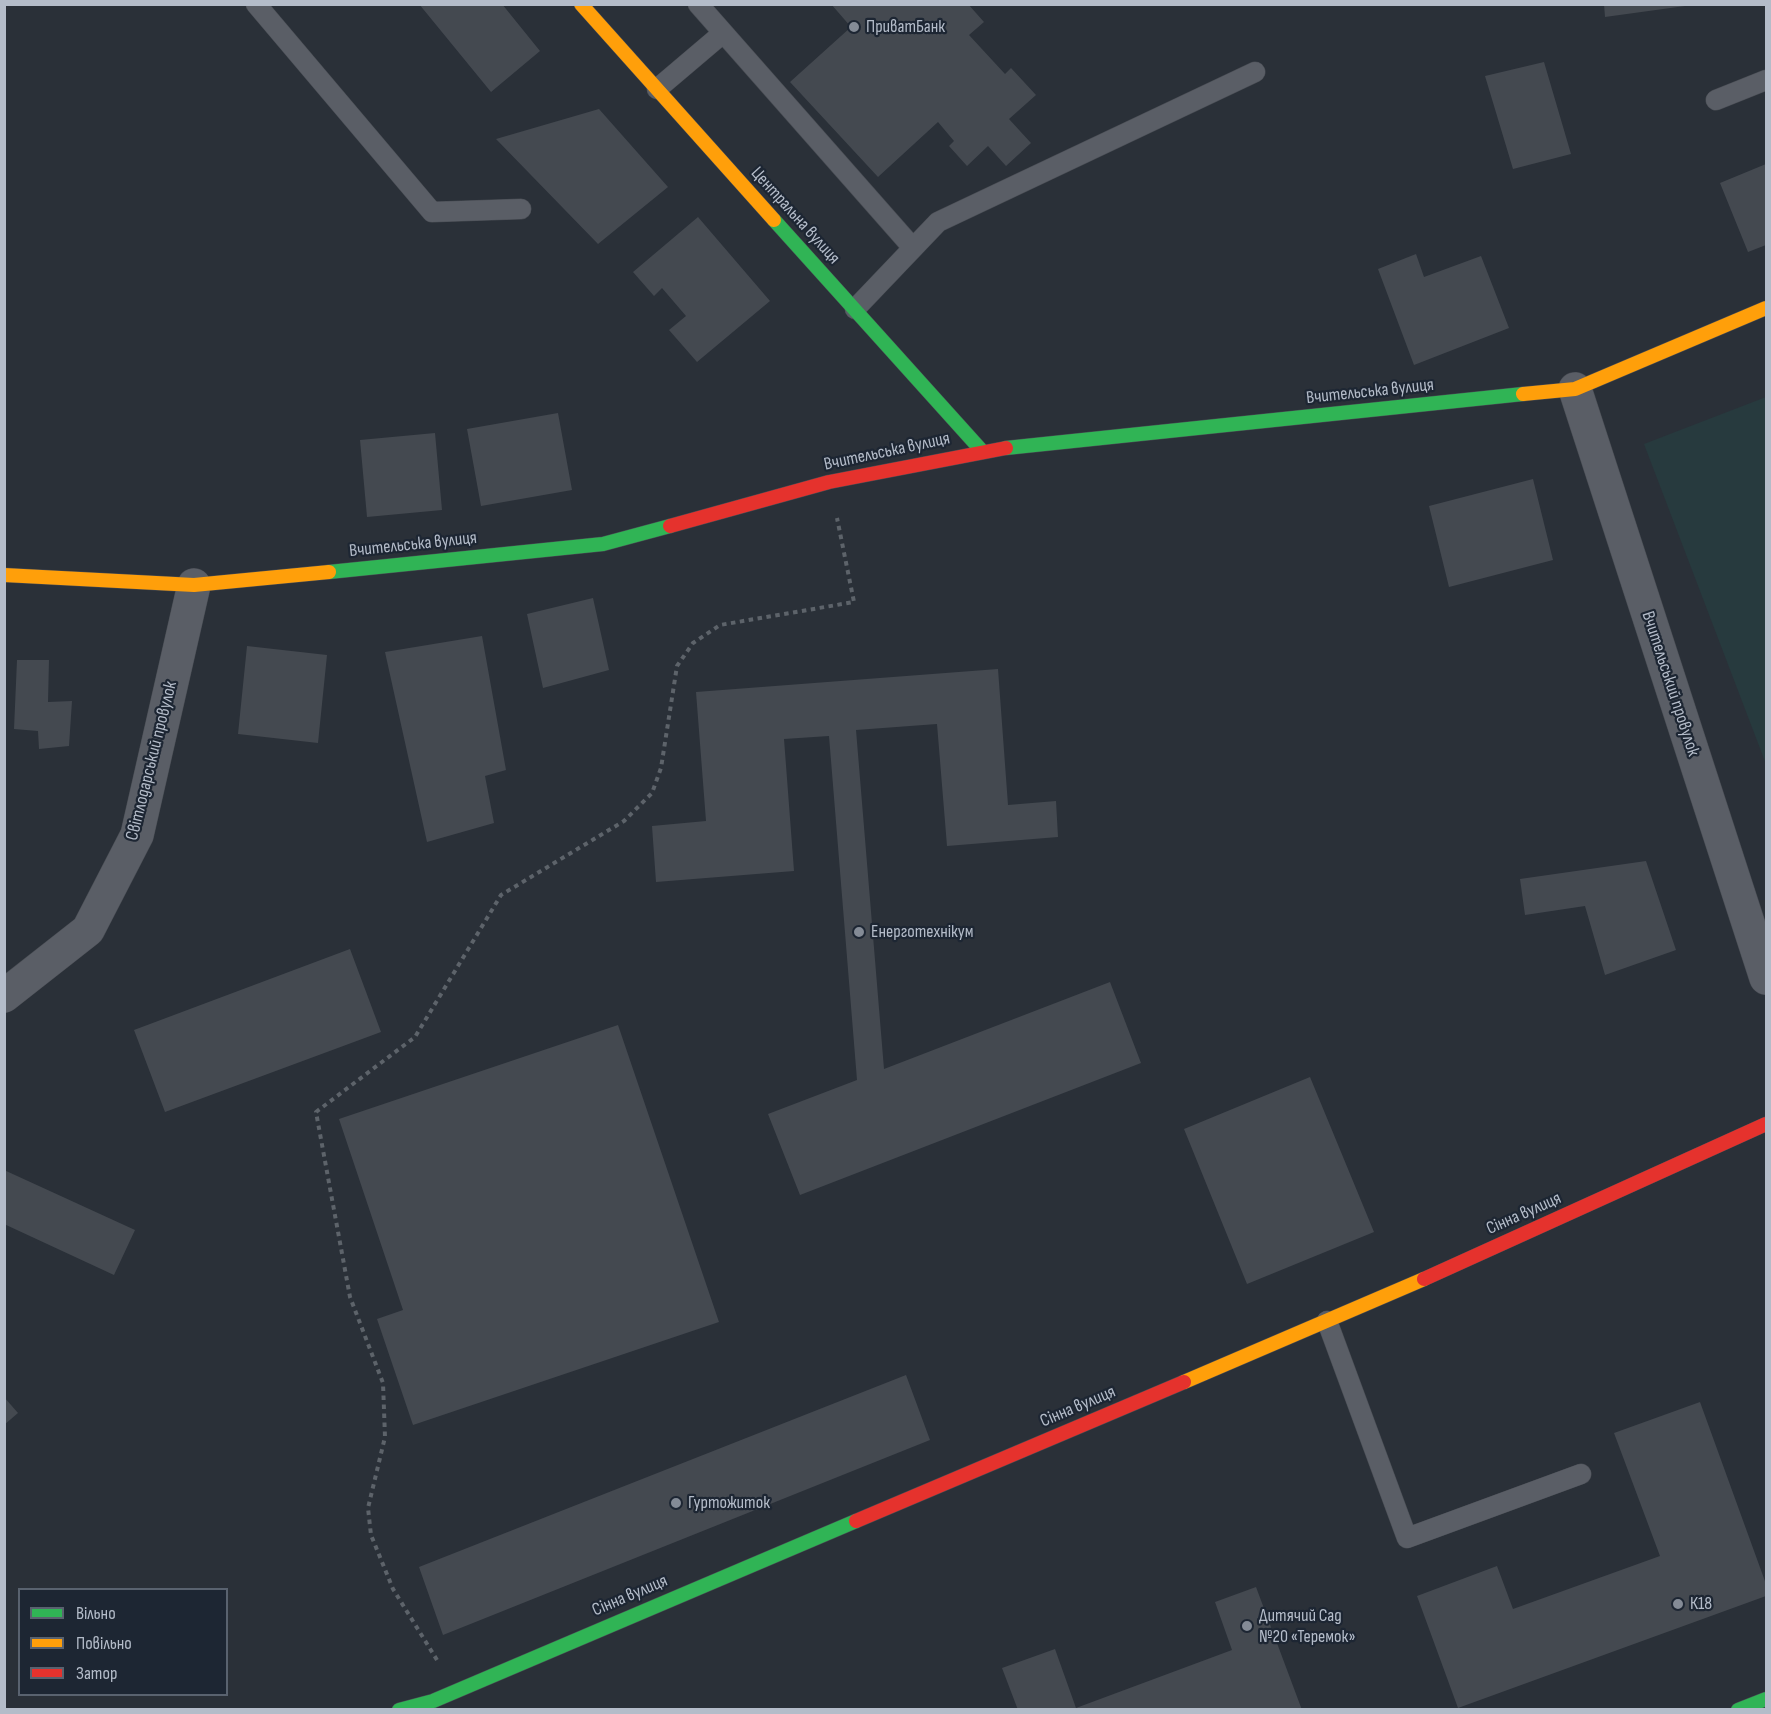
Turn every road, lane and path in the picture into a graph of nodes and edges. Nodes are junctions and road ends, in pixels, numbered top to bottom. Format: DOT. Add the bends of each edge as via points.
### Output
graph roads {
  1 [pos="256,4"];
  2 [pos="581,4"];
  3 [pos="698,4"];
  4 [pos="723,33"];
  5 [pos="1255,72"];
  6 [pos="1767,80"];
  7 [pos="657,89"];
  8 [pos="1716,100"];
  9 [pos="521,208"];
  10 [pos="913,248"];
  11 [pos="1767,308"];
  12 [pos="855,309"];
  13 [pos="1575,389"];
  14 [pos="982,451"];
  15 [pos="829,482"];
  16 [pos="4,575"];
  17 [pos="194,585"];
  18 [pos="1767,978"];
  19 [pos="4,996"];
  20 [pos="1767,1124"];
  21 [pos="1326,1321"];
  22 [pos="1581,1474"];
  23 [pos="455,1689"];
  24 [pos="1767,1699"];
  25 [pos="399,1710"];
  26 [pos="1738,1710"];
  1 -- 9 [label="lane" via="432,212"];
  2 -- 7 [label="street, Центральна вулиця"];
  3 -- 4 [label="lane"];
  4 -- 7 [label="lane"];
  4 -- 10 [label="lane"];
  5 -- 10 [label="lane" via="938,222"];
  6 -- 8 [label="lane"];
  7 -- 12 [label="street, Центральна вулиця"];
  10 -- 12 [label="lane"];
  11 -- 13 [label="street, Вчительська вулиця"];
  12 -- 14 [label="street, Центральна вулиця"];
  13 -- 14 [label="street, Вчительська вулиця"];
  13 -- 18 [label="street, Вчительський провулок"];
  14 -- 15 [label="street, Вчительська вулиця"];
  15 -- 17 [label="street, Вчительська вулиця" via="603,544"];
  15 -- 23 [label="path" via="854,602 720,625 693,643 677,666 661,768 652,792 624,821 501,895 415,1037 316,1112 350,1297 383,1383 385,1437 369,1508 371,1535 393,1589"];
  16 -- 17 [label="street, Вчительська вулиця"];
  17 -- 19 [label="street, Світлодарський провулок" via="137,835 88,930"];
  20 -- 21 [label="street, Сінна вулиця"];
  21 -- 22 [label="lane" via="1407,1538"];
  21 -- 23 [label="street, Сінна вулиця"];
  23 -- 25 [label="street, Сінна вулиця" via="434,1701"];
  24 -- 26 [label="street"];
}
